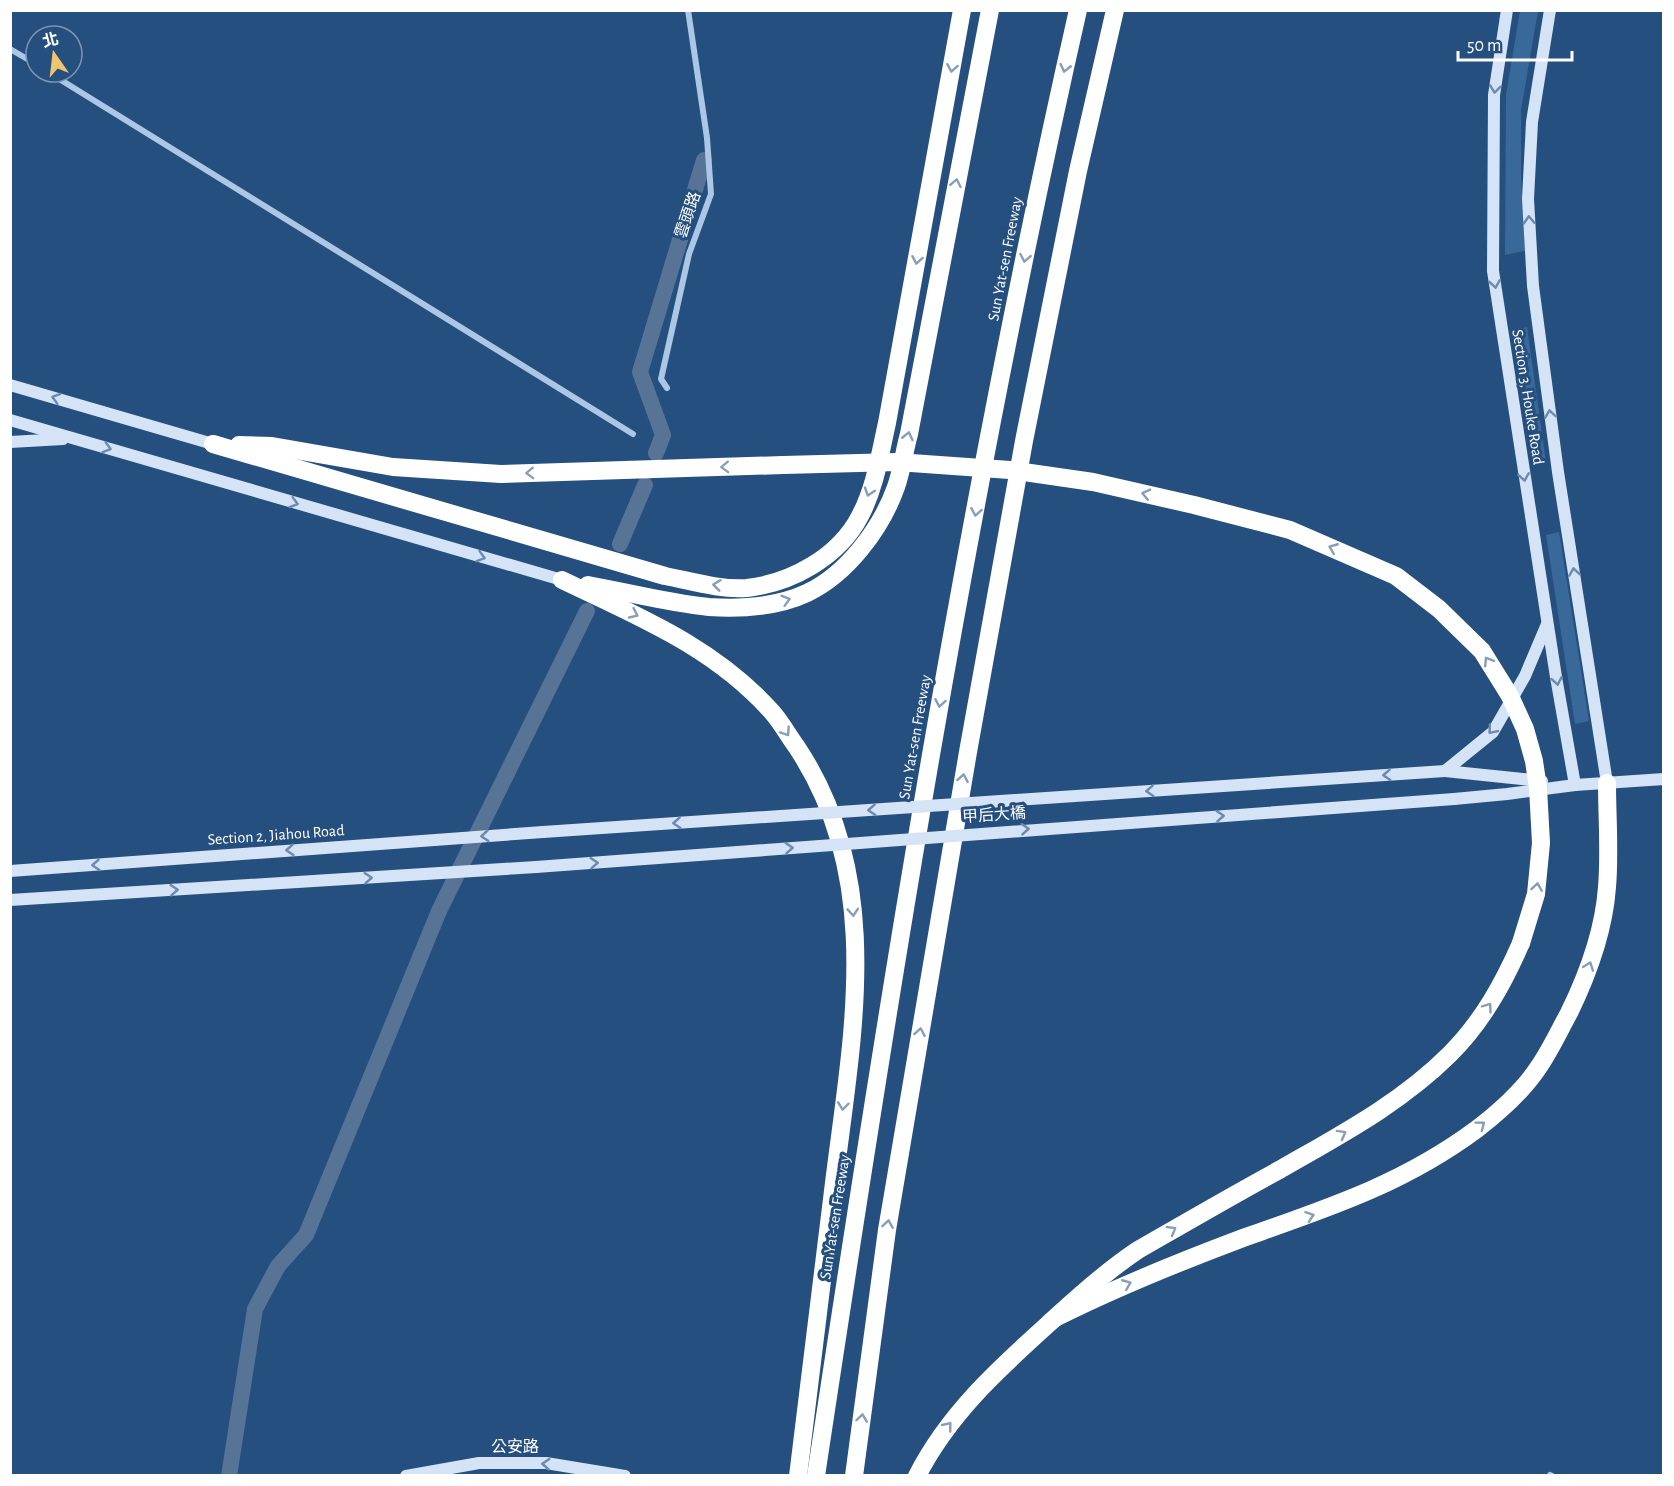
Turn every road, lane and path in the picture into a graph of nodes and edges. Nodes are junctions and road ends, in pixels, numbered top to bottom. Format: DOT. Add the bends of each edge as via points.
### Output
graph roads {
  1 [pos="688,10"];
  2 [pos="962,10"];
  3 [pos="990,10"];
  4 [pos="1078,10"];
  5 [pos="1115,10"];
  6 [pos="1507,10"];
  7 [pos="1550,10"];
  8 [pos="10,49"];
  9 [pos="24,57"];
  10 [pos="67,84"];
  11 [pos="10,385"];
  12 [pos="667,388"];
  13 [pos="10,420"];
  14 [pos="633,434"];
  15 [pos="74,439"];
  16 [pos="10,442"];
  17 [pos="213,444"];
  18 [pos="562,580"];
  19 [pos="1548,623"];
  20 [pos="1445,771"];
  21 [pos="1664,779"];
  22 [pos="1607,783"];
  23 [pos="1575,785"];
  24 [pos="543,832"];
  25 [pos="10,871"];
  26 [pos="10,900"];
  27 [pos="1055,1318"];
  28 [pos="406,1476"];
  29 [pos="625,1476"];
  30 [pos="798,1476"];
  31 [pos="816,1476"];
  32 [pos="854,1476"];
  33 [pos="917,1476"];
  1 -- 12 [label="street, 雲頭路" via="711,194 689,254 661,379"];
  2 -- 17 [label="highway, one-way" via="887,423 871,490 848,534 828,555 802,572 746,588 665,576"];
  18 -- 3 [label="highway, one-way" via="706,606 758,606 808,592 862,549 896,486 909,434"];
  4 -- 31 [label="highway, Sun Yat-sen Freeway, one-way" via="1038,189 934,741 878,1067"];
  32 -- 5 [label="highway, one-way" via="886,1230 968,752 1024,441"];
  6 -- 19 [label="main road, Section 3, Houke Road, one-way" via="1494,95 1493,271"];
  22 -- 7 [label="main road, Section 3, Houke Road, one-way" via="1533,286 1528,199 1532,122"];
  8 -- 9 [label="street"];
  10 -- 14 [label="street"];
  17 -- 11 [label="main road, one-way"];
  13 -- 15 [label="main road"];
  15 -- 16 [label="main road"];
  15 -- 18 [label="main road, one-way"];
  27 -- 17 [label="highway, one-way, bridge" via="1111,1268 1138,1250 1351,1130 1405,1093 1450,1054 1493,1001 1521,943 1536,894 1541,834 1534,761 1525,729 1482,651 1439,609 1395,576 1354,557 1290,530 1093,482 1010,470 897,462 501,474 393,466 272,446"];
  18 -- 30 [label="highway, one-way" via="673,633 741,680 774,714 808,764 833,816 844,853 854,922 854,1018"];
  19 -- 20 [label="main road, one-way" via="1526,676 1493,732"];
  19 -- 23 [label="main road, Section 3, Houke Road, one-way"];
  20 -- 23 [label="main road"];
  20 -- 24 [label="main road, 甲后大橋, one-way, bridge"];
  21 -- 22 [label="main road"];
  22 -- 23 [label="main road"];
  27 -- 22 [label="highway, one-way" via="1174,1264 1379,1188 1422,1166 1494,1116 1538,1069 1579,992 1591,960 1607,888"];
  26 -- 23 [label="main road, 甲后大橋, one-way, bridge" via="536,867 1507,795"];
  24 -- 25 [label="main road, Section 2, Jiahou Road, one-way"];
  33 -- 27 [label="highway, one-way" via="938,1438 978,1390"];
  29 -- 28 [label="main road, 公安路, one-way" via="546,1464 501,1463"];
}
